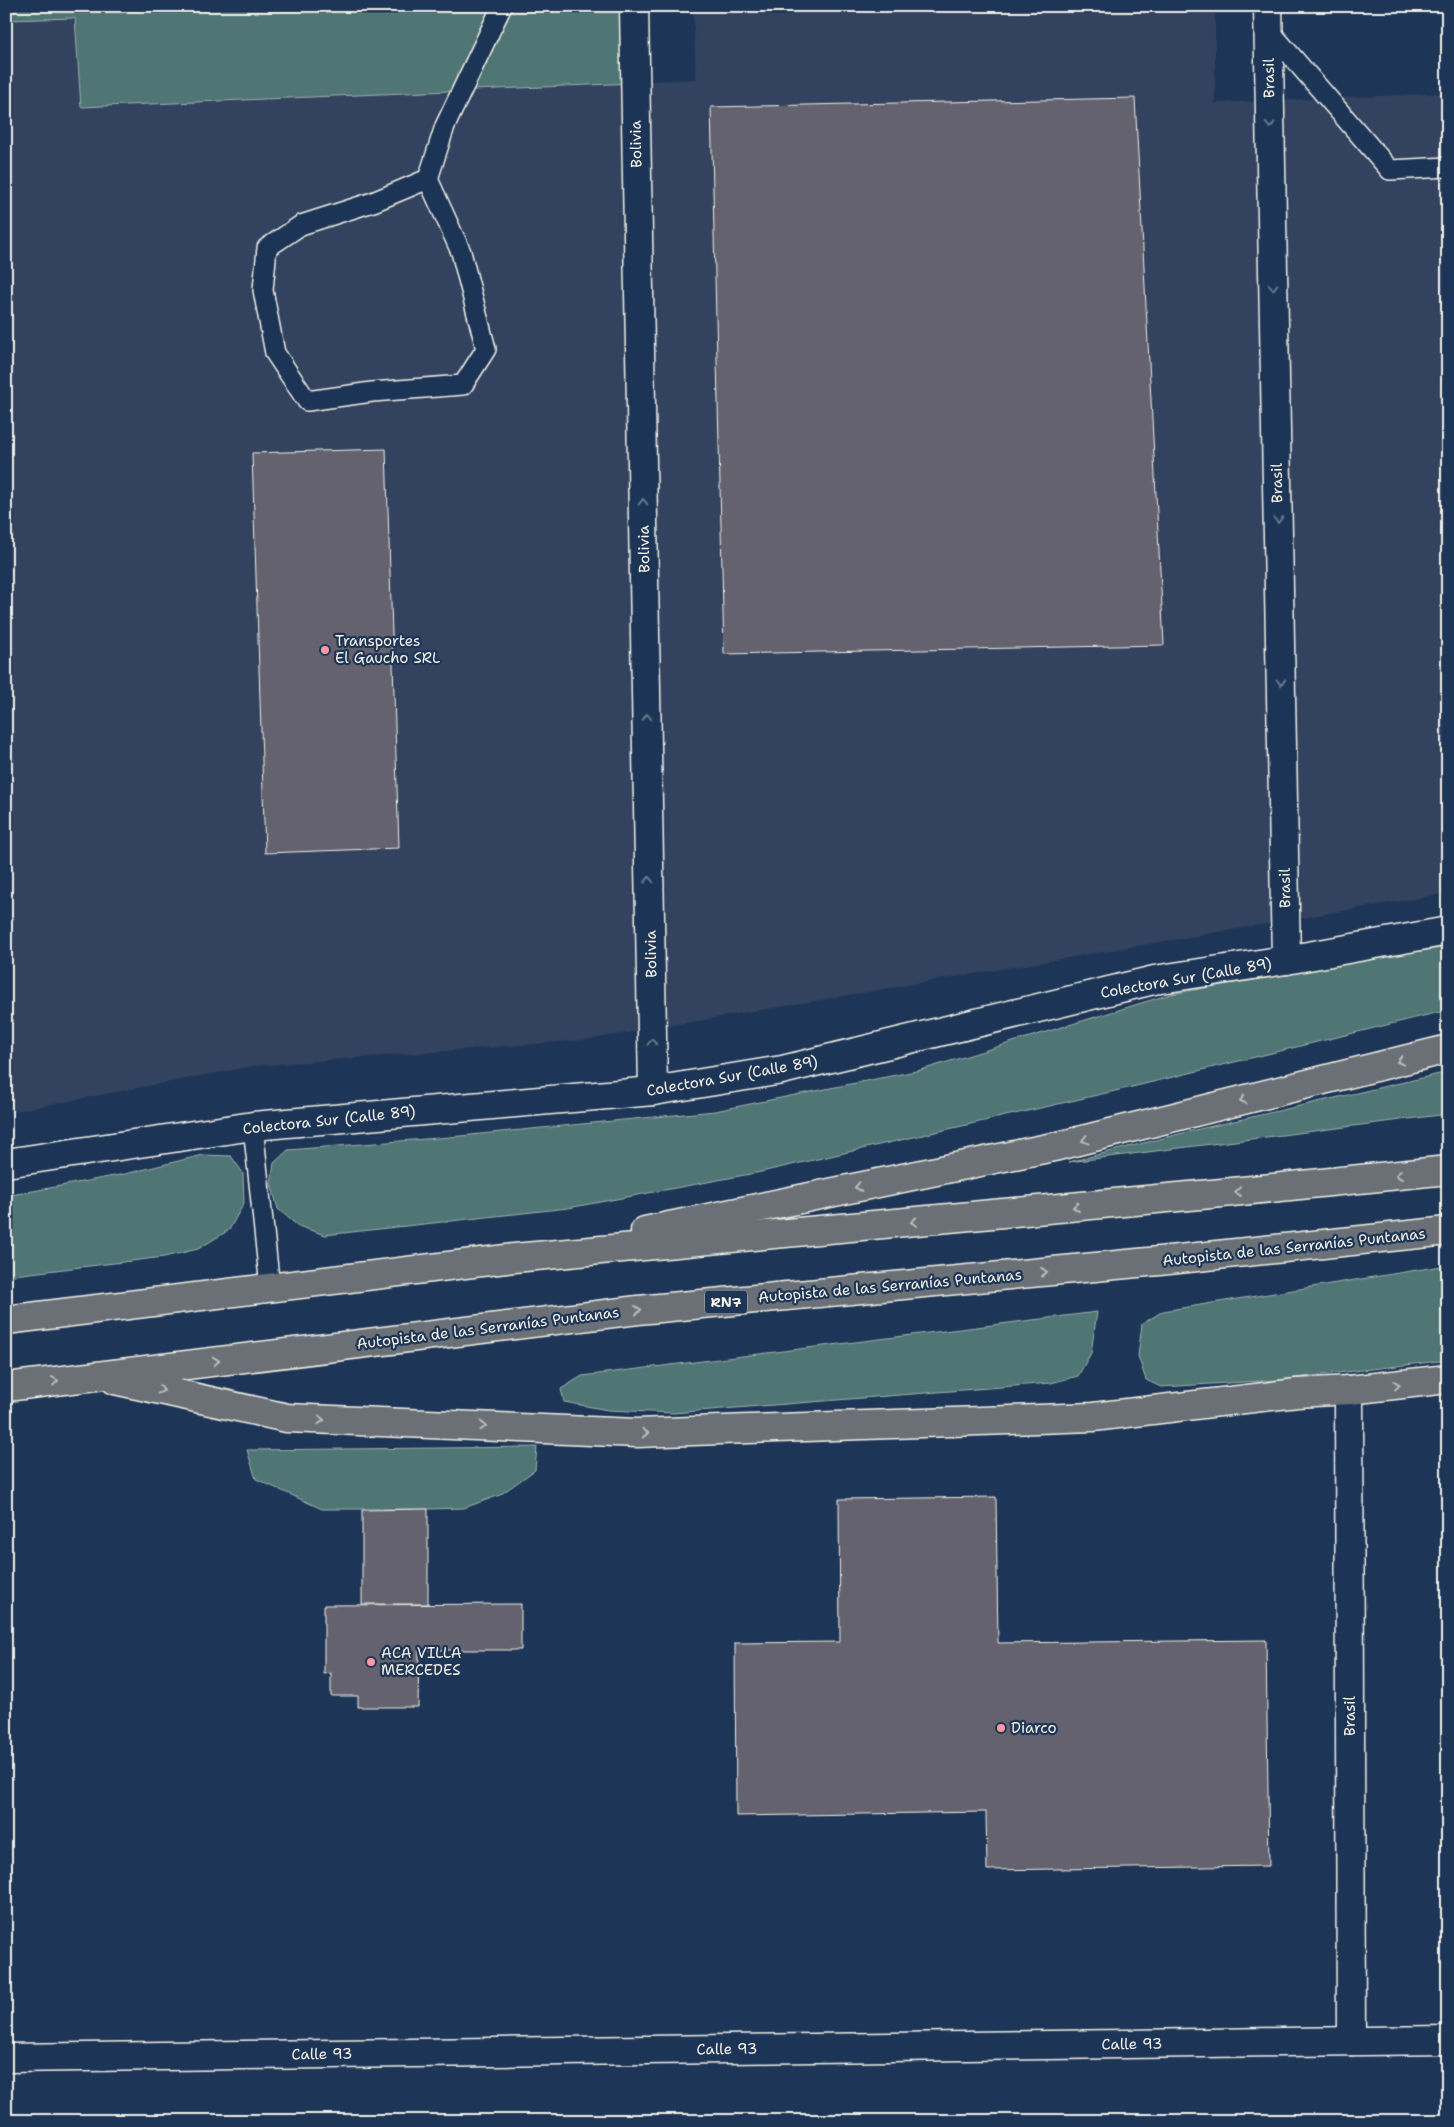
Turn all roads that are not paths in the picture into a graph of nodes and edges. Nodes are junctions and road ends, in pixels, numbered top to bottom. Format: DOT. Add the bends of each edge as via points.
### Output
graph roads {
  1 [pos="502,6"];
  2 [pos="634,6"];
  3 [pos="1268,18"];
  4 [pos="1448,167"];
  5 [pos="428,179"];
  6 [pos="1448,931"];
  7 [pos="1286,960"];
  8 [pos="1448,1049"];
  9 [pos="653,1091"];
  10 [pos="253,1126"];
  11 [pos="6,1163"];
  12 [pos="1448,1170"];
  13 [pos="1448,1231"];
  14 [pos="514,1258"];
  15 [pos="270,1288"];
  16 [pos="6,1320"];
  17 [pos="97,1376"];
  18 [pos="1448,1379"];
  19 [pos="6,1387"];
  20 [pos="1349,1390"];
  21 [pos="1448,2040"];
  22 [pos="1351,2041"];
  23 [pos="6,2058"];
  1 -- 5 [label="lane" via="445,126"];
  9 -- 2 [label="street, Bolivia, one-way"];
  3 -- 4 [label="lane" via="1390,170"];
  3 -- 7 [label="street, Brasil, one-way"];
  5 -- 5 [label="lane" via="373,202 301,225 267,248 263,290 274,353 307,401 464,385 486,349 461,252"];
  6 -- 7 [label="street, Colectora Sur (Calle 89)"];
  7 -- 9 [label="street, Colectora Sur (Calle 89)" via="1154,980 782,1070"];
  8 -- 14 [label="main road, one-way" via="1058,1146"];
  9 -- 10 [label="street, Colectora Sur (Calle 89)"];
  10 -- 11 [label="street, Colectora Sur (Calle 89)"];
  10 -- 15 [label="lane"];
  12 -- 14 [label="main road, one-way"];
  17 -- 13 [label="main road, Autopista de las Serranías Puntanas / RN7, one-way" via="638,1310 1159,1262"];
  14 -- 15 [label="main road"];
  15 -- 16 [label="main road"];
  19 -- 17 [label="main road, Autopista de las Serranías Puntanas / RN7, one-way"];
  17 -- 20 [label="main road, one-way" via="287,1418 637,1433 1093,1417"];
  20 -- 18 [label="main road, one-way"];
  20 -- 22 [label="street, Brasil"];
  21 -- 22 [label="street, Calle 93"];
  22 -- 23 [label="street, Calle 93"];
}
